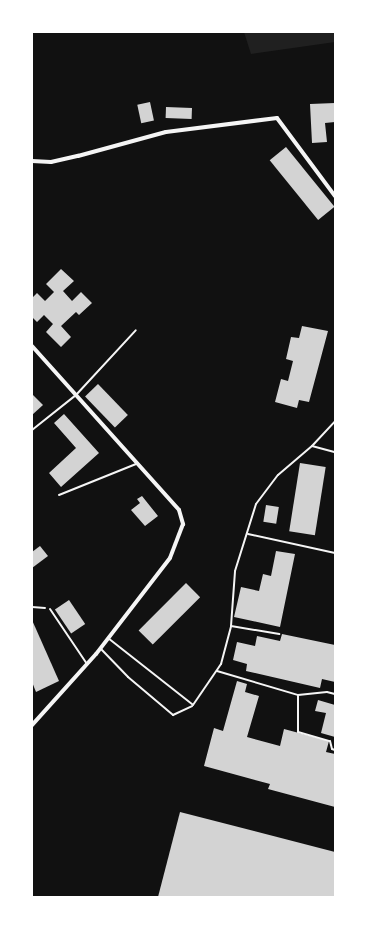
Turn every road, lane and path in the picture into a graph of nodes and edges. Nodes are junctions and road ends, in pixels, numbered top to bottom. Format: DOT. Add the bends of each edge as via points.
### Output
graph roads {
  1 [pos="32,162"];
  2 [pos="335,196"];
  3 [pos="136,330"];
  4 [pos="32,346"];
  5 [pos="76,395"];
  6 [pos="335,421"];
  7 [pos="32,430"];
  8 [pos="312,446"];
  9 [pos="335,452"];
  10 [pos="137,463"];
  11 [pos="59,495"];
  12 [pos="248,534"];
  13 [pos="335,553"];
  14 [pos="32,607"];
  15 [pos="50,609"];
  16 [pos="231,626"];
  17 [pos="279,634"];
  18 [pos="108,637"];
  19 [pos="100,648"];
  20 [pos="87,664"];
  21 [pos="217,671"];
  22 [pos="335,694"];
  23 [pos="298,696"];
  24 [pos="193,706"];
  25 [pos="32,725"];
  26 [pos="335,750"];
  1 -- 2 [label="street" via="52,162 166,132 277,118"];
  3 -- 5 [label="lane"];
  4 -- 5 [label="street"];
  5 -- 7 [label="lane"];
  5 -- 10 [label="street"];
  6 -- 8 [label="lane"];
  8 -- 9 [label="lane"];
  8 -- 12 [label="lane" via="278,475 256,504"];
  10 -- 11 [label="lane"];
  10 -- 18 [label="street" via="179,510 183,524 170,558"];
  12 -- 13 [label="lane"];
  12 -- 16 [label="lane" via="236,571"];
  14 -- 15 [label="path"];
  15 -- 20 [label="lane"];
  16 -- 17 [label="lane"];
  16 -- 21 [label="lane"];
  18 -- 19 [label="street"];
  18 -- 24 [label="lane"];
  19 -- 20 [label="street"];
  19 -- 24 [label="lane" via="128,677 173,715"];
  20 -- 25 [label="street"];
  21 -- 23 [label="lane"];
  21 -- 24 [label="lane"];
  22 -- 23 [label="lane" via="327,692"];
  23 -- 26 [label="lane" via="298,732 330,741 332,749"];
}
